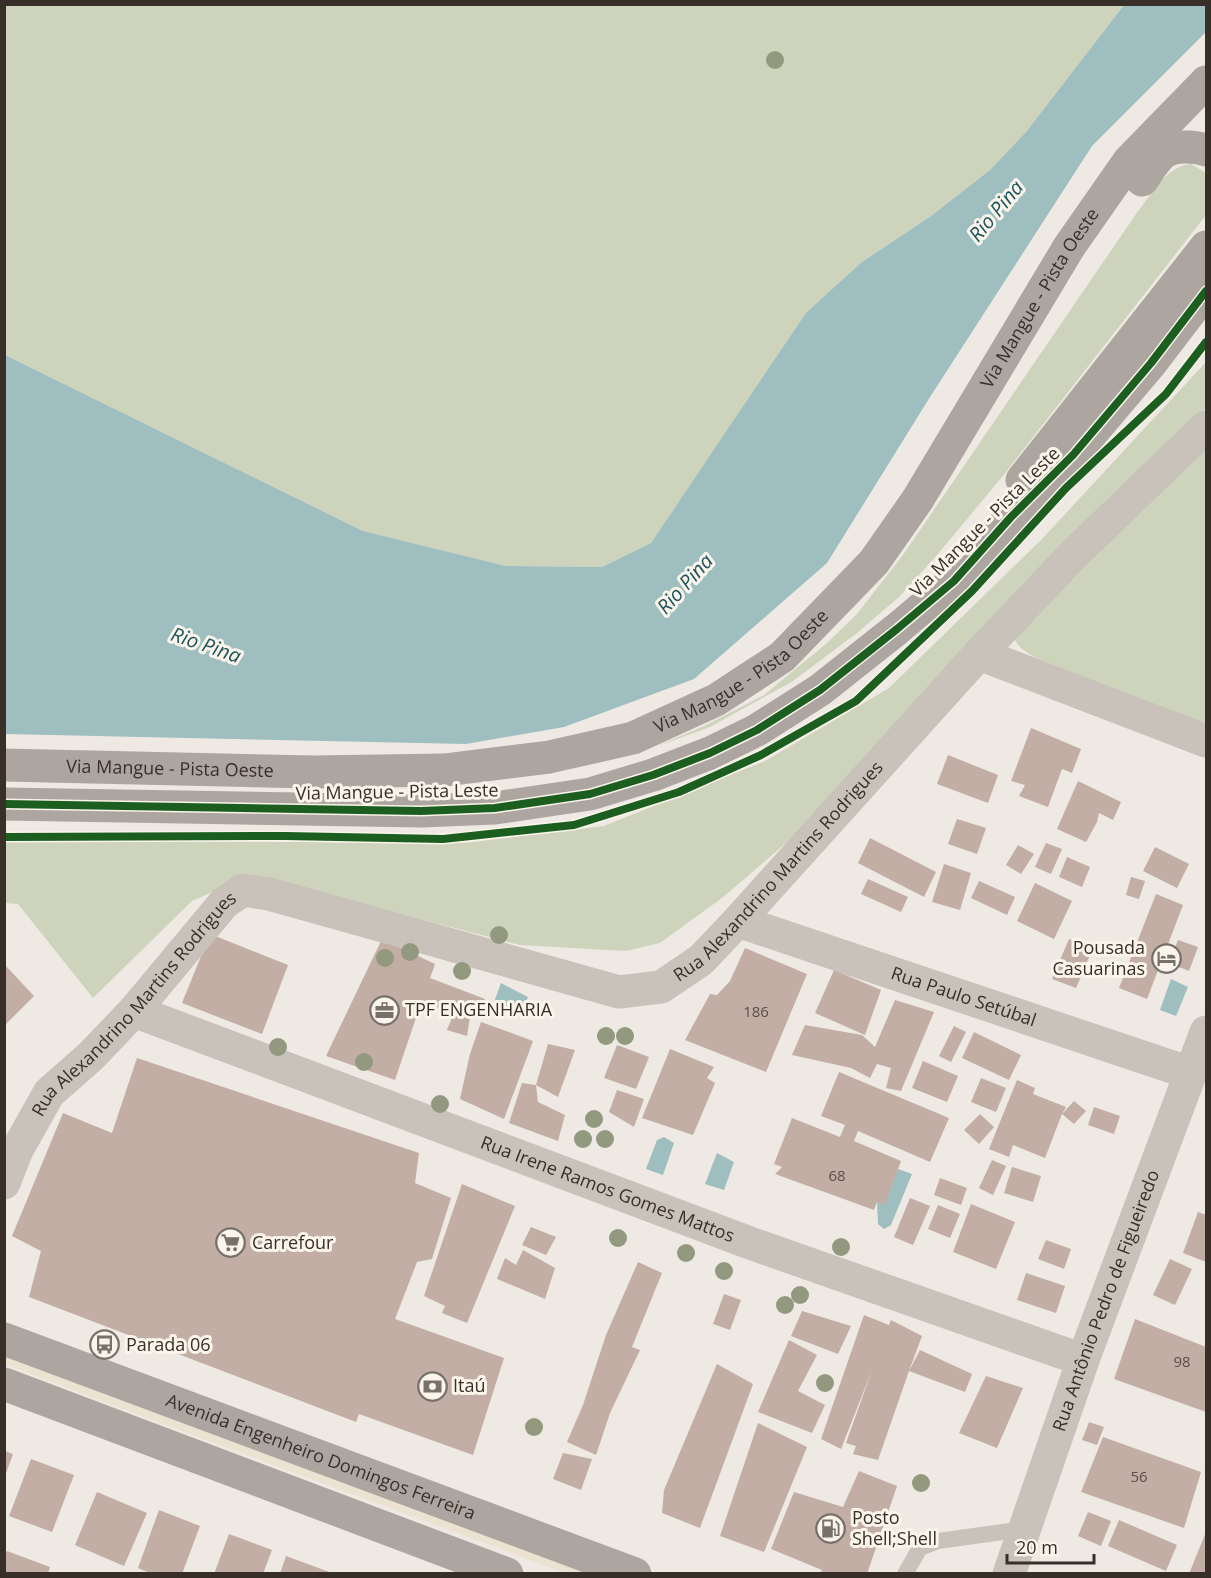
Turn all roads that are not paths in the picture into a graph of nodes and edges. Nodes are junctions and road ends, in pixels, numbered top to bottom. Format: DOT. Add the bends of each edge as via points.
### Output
graph roads {
  1 [pos="1206,82"];
  2 [pos="1206,150"];
  3 [pos="1206,247"];
  4 [pos="1206,291"];
  5 [pos="1017,335"];
  6 [pos="1206,427"];
  7 [pos="942,591"];
  8 [pos="979,654"];
  9 [pos="1206,741"];
  10 [pos="4,765"];
  11 [pos="4,804"];
  12 [pos="738,921"];
  13 [pos="134,1011"];
  14 [pos="1206,1032"];
  15 [pos="1190,1072"];
  16 [pos="4,1183"];
  17 [pos="4,1339"];
  18 [pos="1083,1360"];
  19 [pos="4,1384"];
  20 [pos="1023,1529"];
  21 [pos="507,1574"];
  22 [pos="635,1574"];
  23 [pos="905,1574"];
  24 [pos="1009,1574"];
  1 -- 5 [label="main road, Via Mangue - Pista Oeste" via="1129,161 1069,247"];
  2 -- 5 [label="main road" via="1179,147 1164,152"];
  3 -- 7 [label="main road" via="1022,481"];
  4 -- 7 [label="main road, Via Mangue - Pista Leste" via="1073,455"];
  5 -- 10 [label="main road, Via Mangue - Pista Oeste" via="918,499 873,562 826,614 782,657 716,700 633,738 549,757 444,770 313,772"];
  6 -- 8 [label="street, Rua Alexandrino Martins Rodrigues" via="1074,554"];
  7 -- 11 [label="main road, Via Mangue - Pista Leste" via="820,690 757,730 654,775 590,794 495,808 421,811"];
  8 -- 9 [label="street"];
  8 -- 12 [label="street, Rua Alexandrino Martins Rodrigues"];
  12 -- 13 [label="street, Rua Alexandrino Martins Rodrigues" via="701,960 661,987 619,992 243,890 224,903"];
  12 -- 15 [label="street, Rua Paulo Setúbal"];
  13 -- 16 [label="street, Rua Alexandrino Martins Rodrigues" via="49,1093 17,1150"];
  13 -- 18 [label="street, Rua Irene Ramos Gomes Mattos" via="750,1243"];
  14 -- 15 [label="street, Rua Antônio Pedro de Figueiredo"];
  15 -- 18 [label="street, Rua Antônio Pedro de Figueiredo"];
  17 -- 22 [label="main road, Avenida Engenheiro Domingos Ferreira"];
  18 -- 20 [label="street, Rua Antônio Pedro de Figueiredo"];
  19 -- 21 [label="main road"];
  20 -- 23 [label="lane" via="938,1541 920,1548"];
  20 -- 24 [label="street, Rua Antônio Pedro de Figueiredo"];
}
